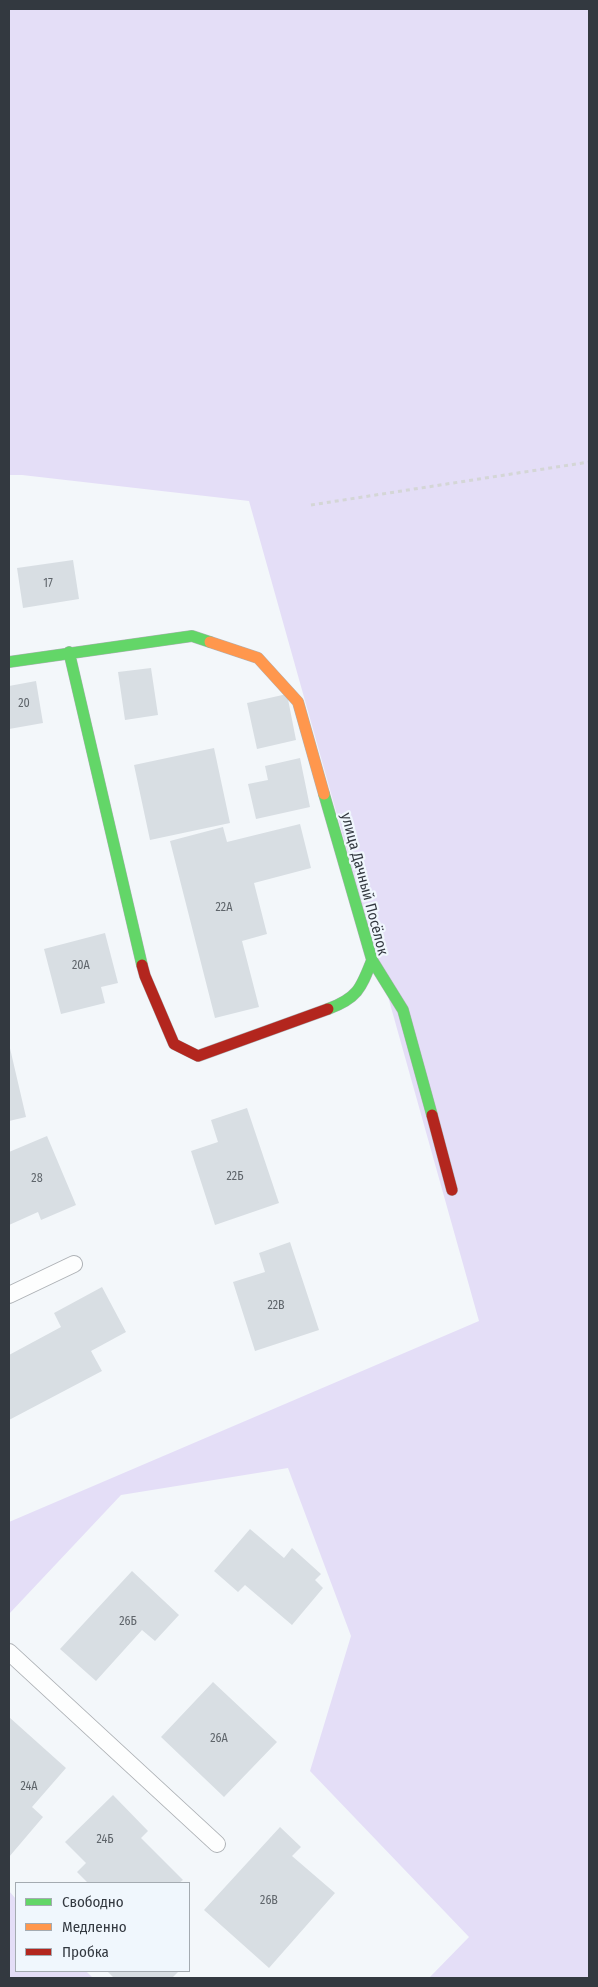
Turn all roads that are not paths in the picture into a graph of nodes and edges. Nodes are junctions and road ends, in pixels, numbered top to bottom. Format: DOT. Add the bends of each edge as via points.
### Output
graph roads {
  1 [pos="69,652"];
  2 [pos="9,662"];
  3 [pos="372,960"];
  4 [pos="452,1190"];
  5 [pos="74,1264"];
  6 [pos="9,1295"];
  7 [pos="9,1652"];
  8 [pos="217,1844"];
  1 -- 2 [label="street, улица Дачный Посёлок"];
  1 -- 3 [label="street, улица Дачный Посёлок" via="192,636 258,658 298,702"];
  1 -- 3 [label="street, улица Дачный Посёлок" via="145,976 174,1044 198,1056 343,1004 362,988"];
  3 -- 4 [label="street" via="403,1010"];
  5 -- 6 [label="lane"];
  7 -- 8 [label="lane"];
}
